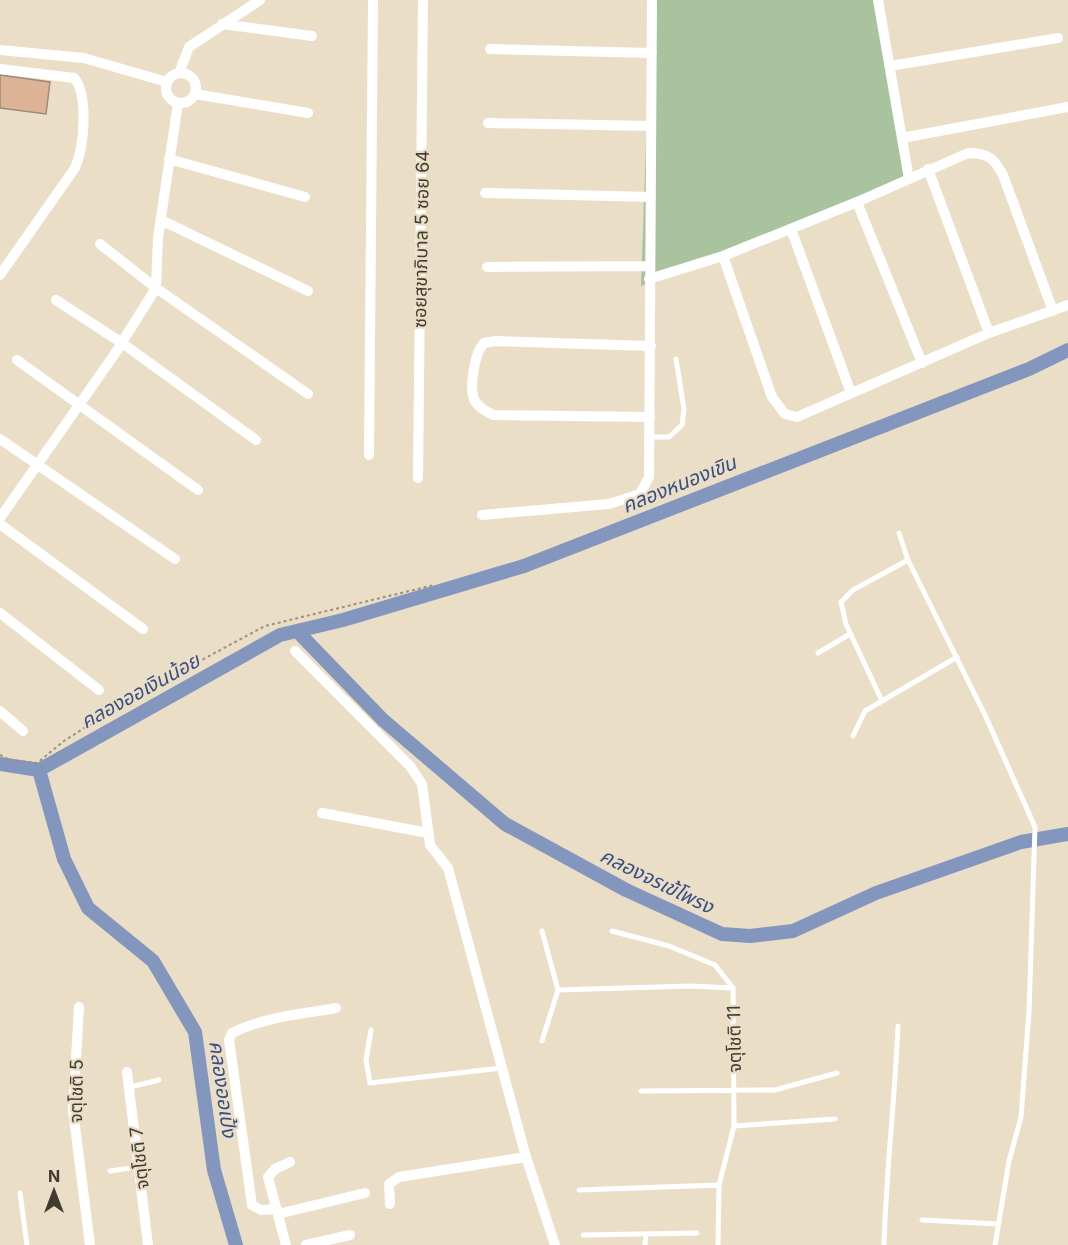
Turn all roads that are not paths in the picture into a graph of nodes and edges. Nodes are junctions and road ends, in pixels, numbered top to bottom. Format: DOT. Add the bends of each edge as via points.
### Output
graph roads {
  1 [pos="260,0"];
  2 [pos="373,0"];
  3 [pos="423,0"];
  4 [pos="652,0"];
  5 [pos="878,0"];
  6 [pos="222,24"];
  7 [pos="312,36"];
  8 [pos="1058,38"];
  9 [pos="490,49"];
  10 [pos="0,50"];
  11 [pos="652,53"];
  12 [pos="890,66"];
  13 [pos="0,69"];
  14 [pos="179,73"];
  15 [pos="167,82"];
  16 [pos="195,94"];
  17 [pos="178,103"];
  18 [pos="1068,107"];
  19 [pos="308,114"];
  20 [pos="488,123"];
  21 [pos="651,126"];
  22 [pos="902,138"];
  23 [pos="169,159"];
  24 [pos="928,169"];
  25 [pos="909,179"];
  26 [pos="485,193"];
  27 [pos="305,197"];
  28 [pos="651,197"];
  29 [pos="857,202"];
  30 [pos="161,220"];
  31 [pos="791,229"];
  32 [pos="100,244"];
  33 [pos="723,256"];
  34 [pos="649,266"];
  35 [pos="487,267"];
  36 [pos="0,275"];
  37 [pos="650,279"];
  38 [pos="156,288"];
  39 [pos="308,291"];
  40 [pos="56,300"];
  41 [pos="1068,305"];
  42 [pos="1053,310"];
  43 [pos="990,333"];
  44 [pos="122,343"];
  45 [pos="651,346"];
  46 [pos="676,359"];
  47 [pos="17,360"];
  48 [pos="922,363"];
  49 [pos="851,393"];
  50 [pos="308,394"];
  51 [pos="80,404"];
  52 [pos="650,417"];
  53 [pos="650,437"];
  54 [pos="0,439"];
  55 [pos="256,440"];
  56 [pos="369,454"];
  57 [pos="38,464"];
  58 [pos="418,478"];
  59 [pos="198,490"];
  60 [pos="482,515"];
  61 [pos="0,518"];
  62 [pos="0,524"];
  63 [pos="899,533"];
  64 [pos="175,559"];
  65 [pos="908,560"];
  66 [pos="0,613"];
  67 [pos="142,629"];
  68 [pos="850,634"];
  69 [pos="295,651"];
  70 [pos="818,653"];
  71 [pos="957,657"];
  72 [pos="99,690"];
  73 [pos="882,701"];
  74 [pos="0,711"];
  75 [pos="23,731"];
  76 [pos="853,736"];
  77 [pos="322,813"];
  78 [pos="428,833"];
  79 [pos="542,931"];
  80 [pos="612,931"];
  81 [pos="733,988"];
  82 [pos="558,990"];
  83 [pos="79,1007"];
  84 [pos="336,1008"];
  85 [pos="898,1026"];
  86 [pos="371,1030"];
  87 [pos="542,1041"];
  88 [pos="502,1068"];
  89 [pos="127,1071"];
  90 [pos="837,1073"];
  91 [pos="159,1080"];
  92 [pos="130,1087"];
  93 [pos="735,1088"];
  94 [pos="641,1091"];
  95 [pos="835,1119"];
  96 [pos="735,1126"];
  97 [pos="526,1157"];
  98 [pos="290,1162"];
  99 [pos="140,1167"];
  100 [pos="110,1171"];
  101 [pos="719,1185"];
  102 [pos="579,1190"];
  103 [pos="20,1193"];
  104 [pos="365,1193"];
  105 [pos="390,1204"];
  106 [pos="277,1211"];
  107 [pos="922,1220"];
  108 [pos="998,1224"];
  109 [pos="697,1233"];
  110 [pos="350,1234"];
  111 [pos="646,1234"];
  112 [pos="582,1235"];
  113 [pos="27,1245"];
  114 [pos="90,1245"];
  115 [pos="148,1245"];
  116 [pos="286,1245"];
  117 [pos="306,1245"];
  118 [pos="555,1245"];
  119 [pos="645,1245"];
  120 [pos="718,1245"];
  121 [pos="884,1245"];
  122 [pos="995,1245"];
  1 -- 6 [label="street"];
  2 -- 56 [label="street"];
  3 -- 58 [label="street, ซอยสุขาภิบาล 5 ซอย 64"];
  4 -- 11 [label="street"];
  5 -- 12 [label="street"];
  6 -- 7 [label="street"];
  6 -- 14 [label="street" via="189,47"];
  8 -- 12 [label="street"];
  9 -- 11 [label="street"];
  10 -- 15 [label="street" via="84,58"];
  11 -- 21 [label="street"];
  12 -- 22 [label="street"];
  13 -- 36 [label="street" via="74,78 82,97 82,153"];
  14 -- 15 [label="street"];
  14 -- 16 [label="street" via="193,79"];
  15 -- 17 [label="street" via="169,97"];
  16 -- 17 [label="street"];
  16 -- 19 [label="street"];
  17 -- 23 [label="street"];
  18 -- 22 [label="street"];
  20 -- 21 [label="street"];
  21 -- 28 [label="street"];
  22 -- 25 [label="street"];
  23 -- 27 [label="street"];
  23 -- 30 [label="street"];
  24 -- 25 [label="street"];
  24 -- 42 [label="street" via="968,153 985,153 995,160"];
  24 -- 43 [label="street"];
  25 -- 29 [label="street"];
  26 -- 28 [label="street"];
  28 -- 34 [label="street"];
  29 -- 31 [label="street"];
  29 -- 48 [label="street"];
  30 -- 38 [label="street"];
  30 -- 39 [label="street"];
  31 -- 33 [label="street"];
  31 -- 49 [label="street"];
  32 -- 38 [label="street"];
  33 -- 37 [label="street"];
  33 -- 49 [label="street" via="777,407 797,417"];
  34 -- 35 [label="street"];
  34 -- 37 [label="street"];
  37 -- 45 [label="street"];
  38 -- 44 [label="street"];
  38 -- 50 [label="street"];
  40 -- 44 [label="street"];
  41 -- 42 [label="street"];
  42 -- 43 [label="street"];
  43 -- 48 [label="street"];
  44 -- 51 [label="street"];
  44 -- 55 [label="street"];
  45 -- 52 [label="street"];
  45 -- 52 [label="street" via="484,343 476,355 473,382 474,399 493,415"];
  46 -- 53 [label="lane" via="684,409 682,425 669,437"];
  47 -- 51 [label="street"];
  48 -- 49 [label="street"];
  51 -- 57 [label="street"];
  51 -- 59 [label="street"];
  52 -- 53 [label="street"];
  53 -- 60 [label="street" via="649,477 640,494 609,504"];
  54 -- 57 [label="street"];
  57 -- 61 [label="street"];
  57 -- 64 [label="street"];
  62 -- 67 [label="street"];
  63 -- 65 [label="lane"];
  65 -- 68 [label="lane" via="844,597 841,610"];
  65 -- 71 [label="lane"];
  66 -- 72 [label="street"];
  68 -- 70 [label="lane"];
  68 -- 73 [label="lane"];
  69 -- 78 [label="street" via="410,765 422,784"];
  71 -- 73 [label="lane"];
  71 -- 108 [label="lane" via="1035,827 1021,1117"];
  73 -- 76 [label="lane" via="865,711"];
  74 -- 75 [label="street"];
  77 -- 78 [label="street"];
  78 -- 88 [label="street" via="430,844 448,868"];
  79 -- 82 [label="lane"];
  80 -- 81 [label="lane" via="669,946 715,965"];
  81 -- 82 [label="lane, จตุโชติ 11"];
  81 -- 93 [label="lane, จตุโชติ 11"];
  82 -- 87 [label="lane"];
  83 -- 114 [label="street, จตุโชติ 5" via="73,1110"];
  84 -- 106 [label="street" via="280,1017 232,1033 229,1040 252,1205"];
  85 -- 121 [label="lane"];
  86 -- 88 [label="lane" via="366,1060 370,1083"];
  88 -- 97 [label="street"];
  89 -- 92 [label="street, จตุโชติ 7"];
  90 -- 93 [label="lane" via="783,1089"];
  91 -- 92 [label="lane"];
  92 -- 99 [label="street, จตุโชติ 7"];
  93 -- 94 [label="lane"];
  93 -- 96 [label="lane, จตุโชติ 11"];
  95 -- 96 [label="lane"];
  96 -- 101 [label="lane, จตุโชติ 11"];
  97 -- 105 [label="street" via="399,1177 389,1184"];
  97 -- 118 [label="street"];
  98 -- 106 [label="street" via="268,1177"];
  99 -- 100 [label="lane"];
  99 -- 115 [label="street, จตุโชติ 7"];
  101 -- 102 [label="lane"];
  101 -- 120 [label="lane, จตุโชติ 11"];
  103 -- 113 [label="lane"];
  104 -- 106 [label="street"];
  106 -- 116 [label="street"];
  107 -- 108 [label="lane"];
  108 -- 122 [label="lane"];
  109 -- 111 [label="lane"];
  110 -- 117 [label="street"];
  111 -- 112 [label="lane"];
  111 -- 119 [label="lane"];
}
